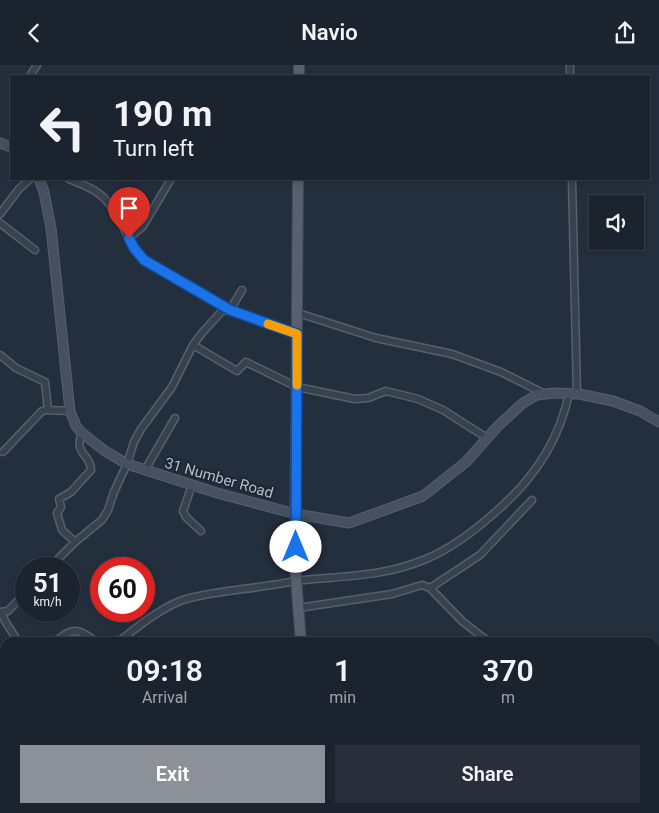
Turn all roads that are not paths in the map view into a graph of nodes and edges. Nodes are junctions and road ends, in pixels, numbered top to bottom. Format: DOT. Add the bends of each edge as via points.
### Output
graph roads {
  1 [pos="29,180"];
  2 [pos="39,180"];
  3 [pos="72,180"];
  4 [pos="170,180"];
  5 [pos="298,180"];
  6 [pos="572,180"];
  7 [pos="0,214"];
  8 [pos="0,223"];
  9 [pos="129,238"];
  10 [pos="35,250"];
  11 [pos="242,290"];
  12 [pos="230,310"];
  13 [pos="298,313"];
  14 [pos="297,334"];
  15 [pos="193,345"];
  16 [pos="0,355"];
  17 [pos="297,387"];
  18 [pos="544,394"];
  19 [pos="577,394"];
  20 [pos="48,409"];
  21 [pos="70,411"];
  22 [pos="175,418"];
  23 [pos="659,422"];
  24 [pos="82,433"];
  25 [pos="487,438"];
  26 [pos="3,452"];
  27 [pos="127,464"];
  28 [pos="145,471"];
  29 [pos="192,485"];
  30 [pos="532,500"];
  31 [pos="296,514"];
  32 [pos="201,531"];
  33 [pos="75,541"];
  34 [pos="60,557"];
  35 [pos="296,583"];
  36 [pos="430,588"];
  37 [pos="15,604"];
  38 [pos="298,606"];
  39 [pos="1,612"];
  40 [pos="15,637"];
  41 [pos="62,637"];
  42 [pos="89,637"];
  43 [pos="125,637"];
  44 [pos="301,637"];
  45 [pos="482,637"];
  1 -- 7 [label="street"];
  2 -- 21 [label="main road, 31 Number Road" via="53,245"];
  3 -- 9 [label="street" via="104,198"];
  4 -- 9 [label="street" via="143,226"];
  5 -- 13 [label="main road"];
  6 -- 19 [label="street"];
  8 -- 10 [label="street"];
  9 -- 12 [label="street" via="144,260"];
  11 -- 12 [label="street"];
  12 -- 14 [label="street"];
  12 -- 15 [label="street" via="220,313"];
  13 -- 14 [label="main road"];
  13 -- 18 [label="street" via="376,338 461,357 501,372"];
  14 -- 17 [label="main road"];
  15 -- 17 [label="street" via="237,371 246,361"];
  15 -- 27 [label="street" via="172,387 141,429"];
  16 -- 20 [label="street" via="16,368 45,382"];
  17 -- 25 [label="street" via="361,399 390,391 435,406"];
  17 -- 31 [label="main road"];
  18 -- 19 [label="main road, 31 Number Road"];
  18 -- 25 [label="main road, 31 Number Road" via="529,398"];
  19 -- 23 [label="main road, 31 Number Road" via="627,406"];
  19 -- 35 [label="street" via="540,466 509,501 468,534 426,559 400,568 374,575"];
  20 -- 21 [label="street"];
  20 -- 26 [label="street" via="40,413"];
  21 -- 24 [label="main road, 31 Number Road"];
  22 -- 28 [label="street"];
  24 -- 27 [label="main road, 31 Number Road"];
  24 -- 33 [label="street" via="80,450 91,470 72,492 59,499 61,507 57,513 62,530"];
  25 -- 31 [label="main road, 31 Number Road" via="466,462 423,496 349,523"];
  27 -- 28 [label="main road, 31 Number Road"];
  27 -- 33 [label="street" via="106,515"];
  28 -- 29 [label="main road, 31 Number Road"];
  29 -- 31 [label="main road, 31 Number Road"];
  29 -- 32 [label="street" via="183,511"];
  30 -- 36 [label="street" via="480,555"];
  31 -- 35 [label="main road"];
  33 -- 34 [label="street"];
  35 -- 38 [label="main road"];
  35 -- 43 [label="street" via="227,591 180,601"];
  36 -- 38 [label="street" via="422,585 392,594"];
  36 -- 45 [label="street"];
  37 -- 39 [label="street"];
  38 -- 44 [label="main road"];
  39 -- 40 [label="street"];
  41 -- 42 [label="street" via="70,631"];
}
